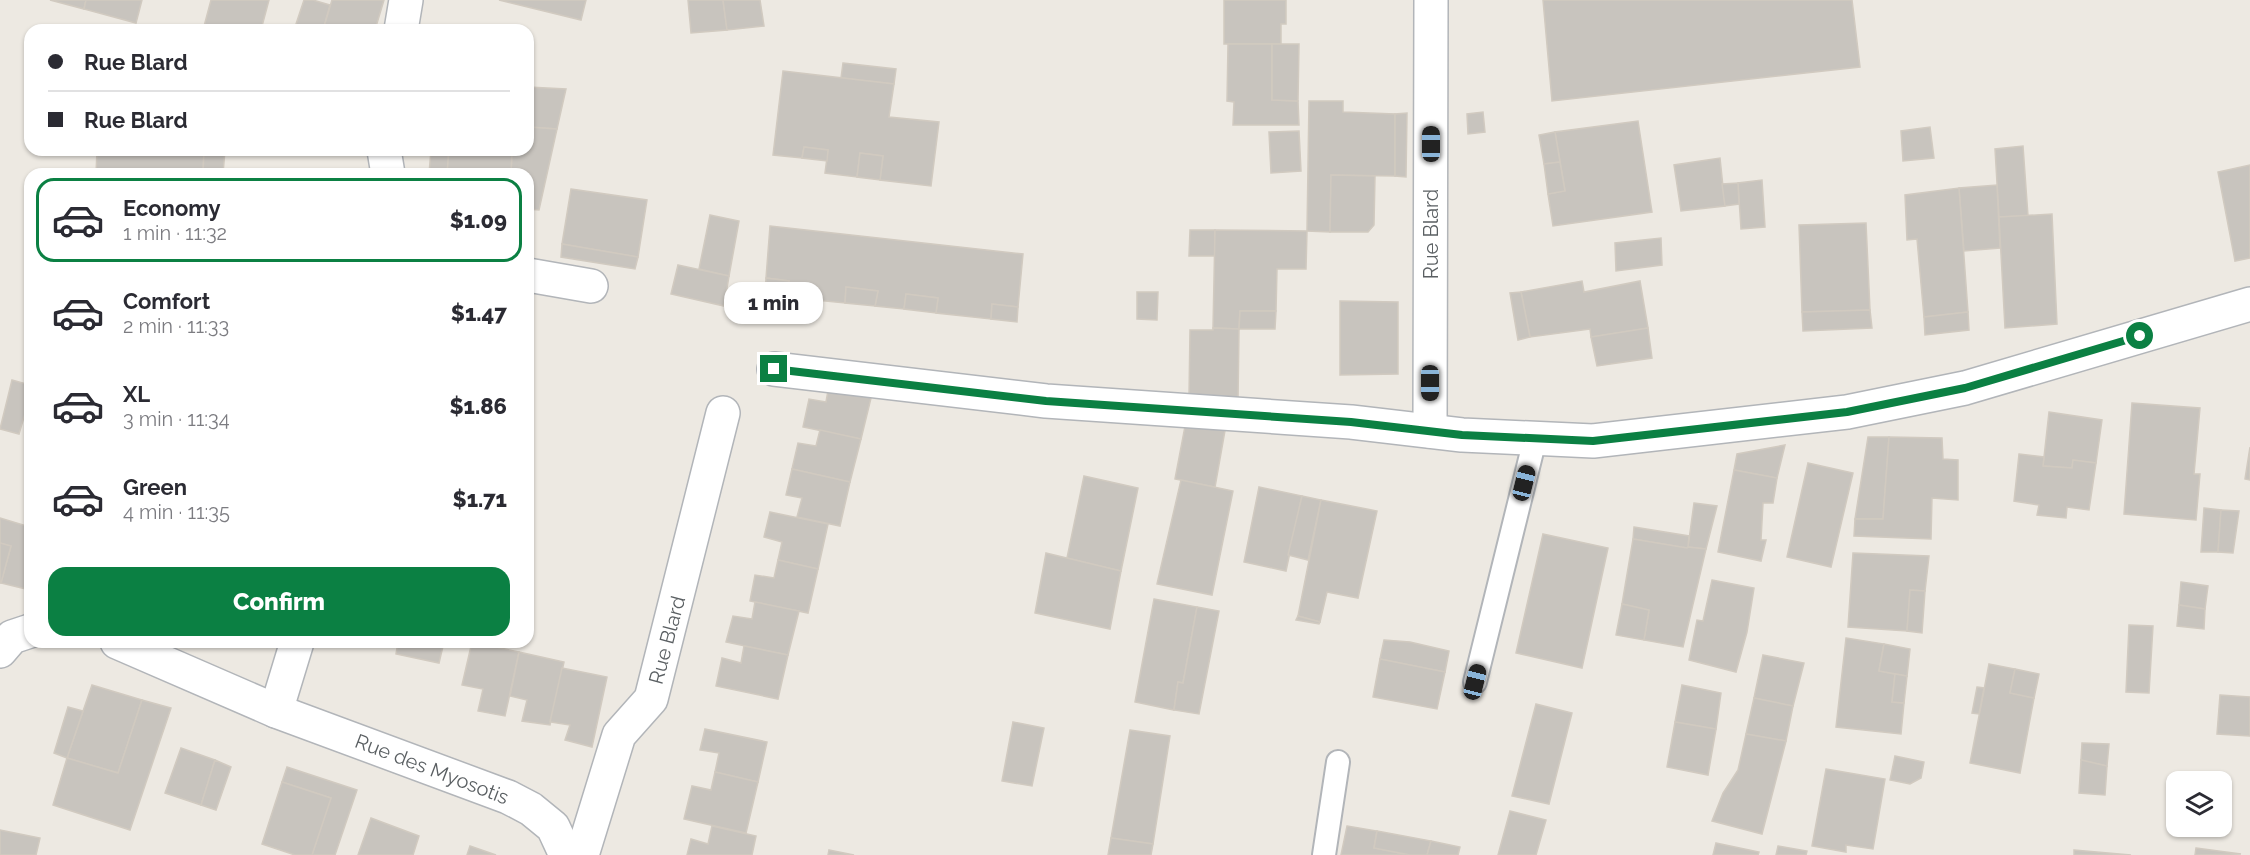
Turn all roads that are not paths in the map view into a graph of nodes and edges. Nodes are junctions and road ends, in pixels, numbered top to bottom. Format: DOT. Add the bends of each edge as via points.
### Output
graph roads {
  1 [pos="406,0"];
  2 [pos="1431,0"];
  3 [pos="402,24"];
  4 [pos="534,276"];
  5 [pos="591,286"];
  6 [pos="2250,304"];
  7 [pos="774,369"];
  8 [pos="723,413"];
  9 [pos="1430,431"];
  10 [pos="1535,439"];
  11 [pos="24,633"];
  12 [pos="131,648"];
  13 [pos="295,648"];
  14 [pos="0,651"];
  15 [pos="1475,682"];
  16 [pos="276,711"];
  17 [pos="1338,762"];
  18 [pos="566,855"];
  19 [pos="582,855"];
  20 [pos="1324,855"];
  1 -- 3 [label="street"];
  2 -- 9 [label="street, Rue Blard"];
  4 -- 5 [label="street"];
  6 -- 10 [label="street" via="1965,388 1847,412 1593,441"];
  7 -- 9 [label="street" via="1046,401"];
  8 -- 19 [label="street, Rue Blard" via="651,699 619,735"];
  9 -- 10 [label="street"];
  10 -- 15 [label="lane"];
  11 -- 14 [label="street" via="12,637"];
  12 -- 16 [label="street, Rue des Myosotis"];
  13 -- 16 [label="street"];
  16 -- 18 [label="street, Rue des Myosotis" via="523,805 553,827"];
  17 -- 20 [label="lane"];
}
